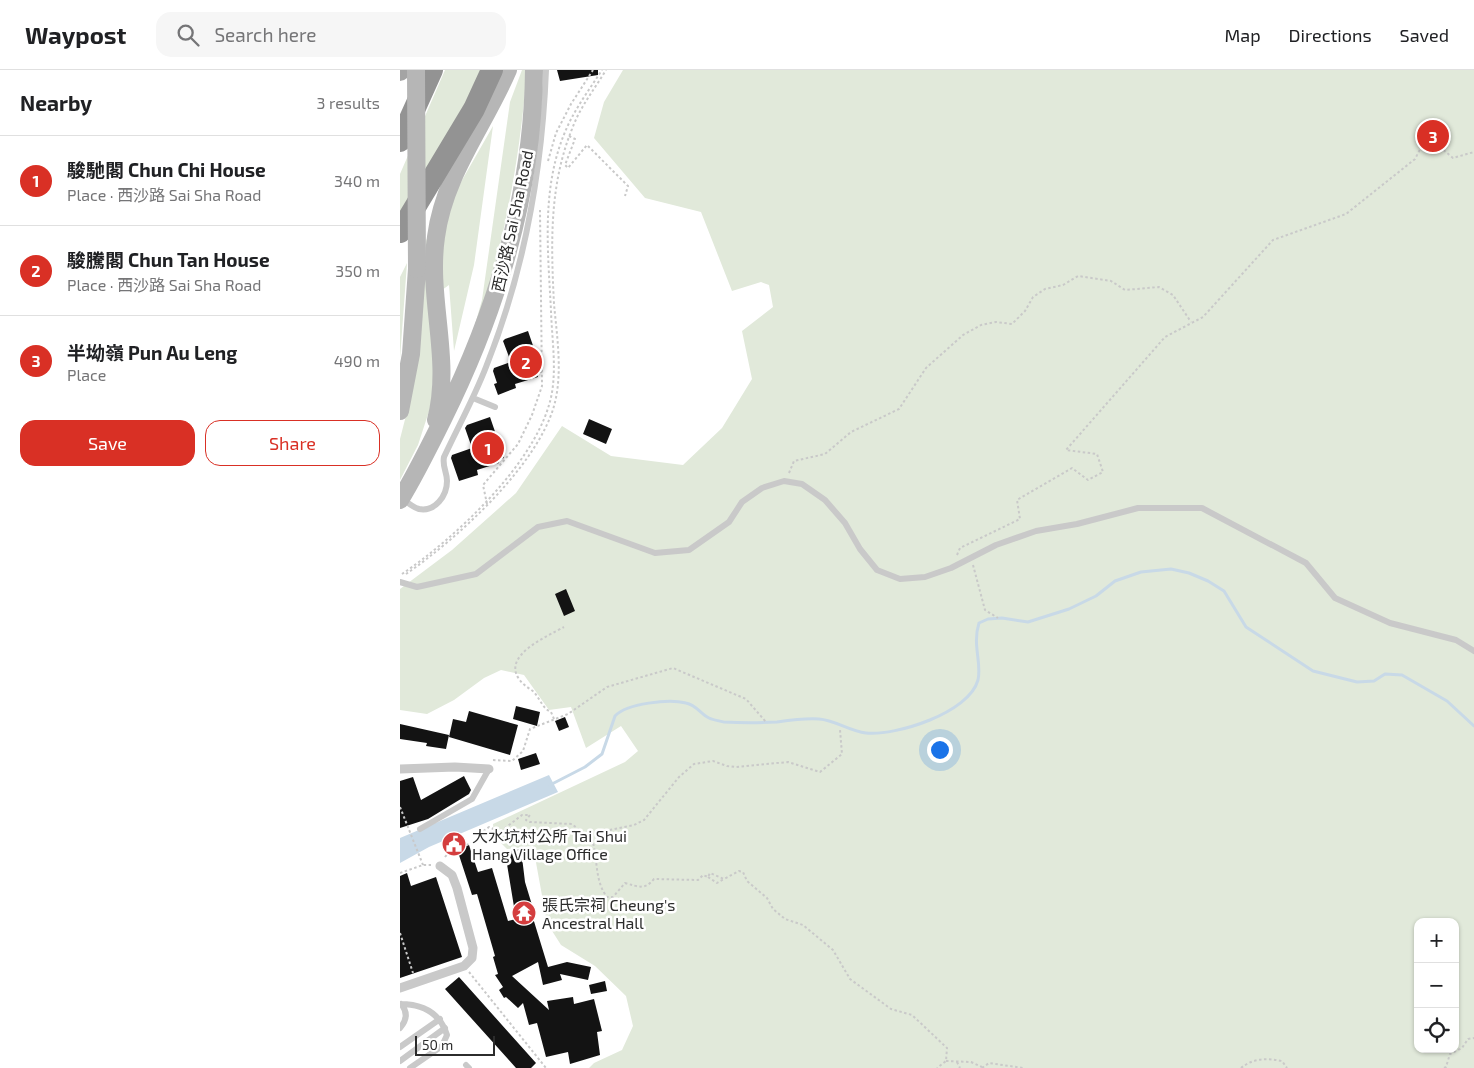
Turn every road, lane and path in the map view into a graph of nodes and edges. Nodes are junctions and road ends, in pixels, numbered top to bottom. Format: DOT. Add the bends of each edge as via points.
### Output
graph roads {
  1 [pos="416,70"];
  2 [pos="432,70"];
  3 [pos="492,70"];
  4 [pos="508,70"];
  5 [pos="534,70"];
  6 [pos="546,70"];
  7 [pos="593,70"];
  8 [pos="602,70"];
  9 [pos="606,70"];
  10 [pos="569,136"];
  11 [pos="400,141"];
  12 [pos="469,144"];
  13 [pos="1474,152"];
  14 [pos="546,168"];
  15 [pos="428,188"];
  16 [pos="625,196"];
  17 [pos="540,202"];
  18 [pos="400,232"];
  19 [pos="1192,323"];
  20 [pos="473,398"];
  21 [pos="495,407"];
  22 [pos="400,411"];
  23 [pos="429,447"];
  24 [pos="784,481"];
  25 [pos="401,499"];
  26 [pos="486,500"];
  27 [pos="487,504"];
  28 [pos="951,568"];
  29 [pos="400,579"];
  30 [pos="998,618"];
  31 [pos="564,627"];
  32 [pos="1474,651"];
  33 [pos="554,720"];
  34 [pos="766,722"];
  35 [pos="840,730"];
  36 [pos="493,760"];
  37 [pos="400,769"];
  38 [pos="489,769"];
  39 [pos="400,807"];
  40 [pos="420,829"];
  41 [pos="590,834"];
  42 [pos="446,856"];
  43 [pos="440,866"];
  44 [pos="400,873"];
  45 [pos="708,877"];
  46 [pos="724,879"];
  47 [pos="400,933"];
  48 [pos="464,966"];
  49 [pos="416,982"];
  50 [pos="400,988"];
  51 [pos="400,1004"];
  52 [pos="440,1019"];
  53 [pos="400,1028"];
  54 [pos="445,1028"];
  55 [pos="1474,1038"];
  56 [pos="400,1047"];
  57 [pos="400,1061"];
  58 [pos="946,1062"];
  59 [pos="957,1062"];
  60 [pos="410,1068"];
  61 [pos="546,1068"];
  62 [pos="937,1068"];
  63 [pos="960,1068"];
  64 [pos="982,1068"];
  65 [pos="1023,1068"];
  66 [pos="1241,1068"];
  67 [pos="1286,1068"];
  68 [pos="1444,1068"];
  1 -- 22 [label="main road, bridge" via="417,269 411,354"];
  2 -- 11 [label="highway"];
  3 -- 15 [label="highway" via="474,109 439,164"];
  4 -- 12 [label="main road" via="493,106"];
  5 -- 23 [label="main road, 西沙路 Sai Sha Road" via="532,127 507,258 470,365"];
  6 -- 20 [label="lane" via="539,167 525,240 506,313"];
  7 -- 14 [label="path" via="556,133"];
  8 -- 26 [label="path" via="565,132 548,202 554,371 549,405 523,457"];
  9 -- 10 [label="path" via="584,104"];
  10 -- 16 [label="path" via="575,139 566,165 568,168 587,145 628,186"];
  10 -- 27 [label="path" via="556,181 552,220 558,362 554,406 527,458"];
  12 -- 15 [label="highway"];
  12 -- 23 [label="main road" via="442,206 436,238 434,276 442,373 438,414"];
  13 -- 19 [label="path" via="1453,158 1427,136 1415,159 1346,214 1273,240 1203,317"];
  15 -- 18 [label="highway"];
  17 -- 26 [label="path" via="542,386 518,444 483,485"];
  19 -- 24 [label="path" via="1173,295 1159,287 1125,290 1111,281 1078,276 1063,285 1044,289 1012,324 996,322 963,335 926,368 899,409 851,432 825,454 794,461"];
  19 -- 28 [label="path" via="1166,337 1066,450 1097,454 1103,472 1088,480 1072,468 1017,500 1020,519 960,548"];
  20 -- 21 [label="lane"];
  20 -- 25 [label="lane" via="444,457 446,486 440,501 422,509"];
  23 -- 25 [label="main road, 西沙路 Sai Sha Road"];
  24 -- 28 [label="lane" via="802,484 825,500 877,570 900,579 925,577"];
  24 -- 29 [label="lane" via="762,488 742,502 729,522 689,550 655,553 567,521 538,527 476,574 417,587"];
  26 -- 27 [label="path"];
  26 -- 29 [label="path"];
  27 -- 29 [label="path"];
  28 -- 30 [label="path" via="973,563 985,610"];
  28 -- 32 [label="lane" via="996,545 1036,531 1138,508 1202,508 1306,563 1335,598 1390,623 1456,640"];
  31 -- 33 [label="path" via="526,650 516,668 519,680 551,712"];
  33 -- 34 [label="path" via="607,687 673,668 746,699"];
  33 -- 36 [label="path" via="530,729 523,751 512,761"];
  35 -- 41 [label="path" via="842,754 820,772 788,762 736,767 713,761 694,764 679,776 644,820"];
  37 -- 38 [label="street"];
  38 -- 40 [label="lane" via="472,799"];
  39 -- 44 [label="path" via="423,865"];
  41 -- 42 [label="path" via="583,834 572,824 530,822 526,820 530,815 522,815 500,832 489,827 481,833 481,839"];
  41 -- 45 [label="path" via="595,846 600,890 606,897 613,897 625,883 643,888 654,879 682,881 698,880 703,875"];
  43 -- 48 [label="street" via="452,875 473,948 472,958"];
  45 -- 46 [label="path" via="717,883"];
  45 -- 46 [label="path" via="710,873"];
  46 -- 58 [label="path" via="738,871 743,872 747,881 767,898 773,909 785,919 803,925 833,950 850,979 891,1010 912,1015 930,1031 947,1048"];
  47 -- 49 [label="path"];
  48 -- 49 [label="street"];
  48 -- 61 [label="path"];
  49 -- 50 [label="street"];
  51 -- 52 [label="lane" via="423,1007"];
  51 -- 53 [label="lane" via="405,1009 405,1021"];
  52 -- 54 [label="lane"];
  52 -- 56 [label="lane"];
  54 -- 57 [label="lane"];
  54 -- 60 [label="lane" via="447,1038 442,1046"];
  55 -- 68 [label="path" via="1468,1038 1462,1048 1450,1054"];
  58 -- 59 [label="path"];
  58 -- 62 [label="path"];
  59 -- 63 [label="path"];
  59 -- 64 [label="path" via="971,1062"];
  64 -- 65 [label="path" via="989,1064"];
  66 -- 67 [label="path" via="1249,1061 1269,1058 1282,1061"];
}
